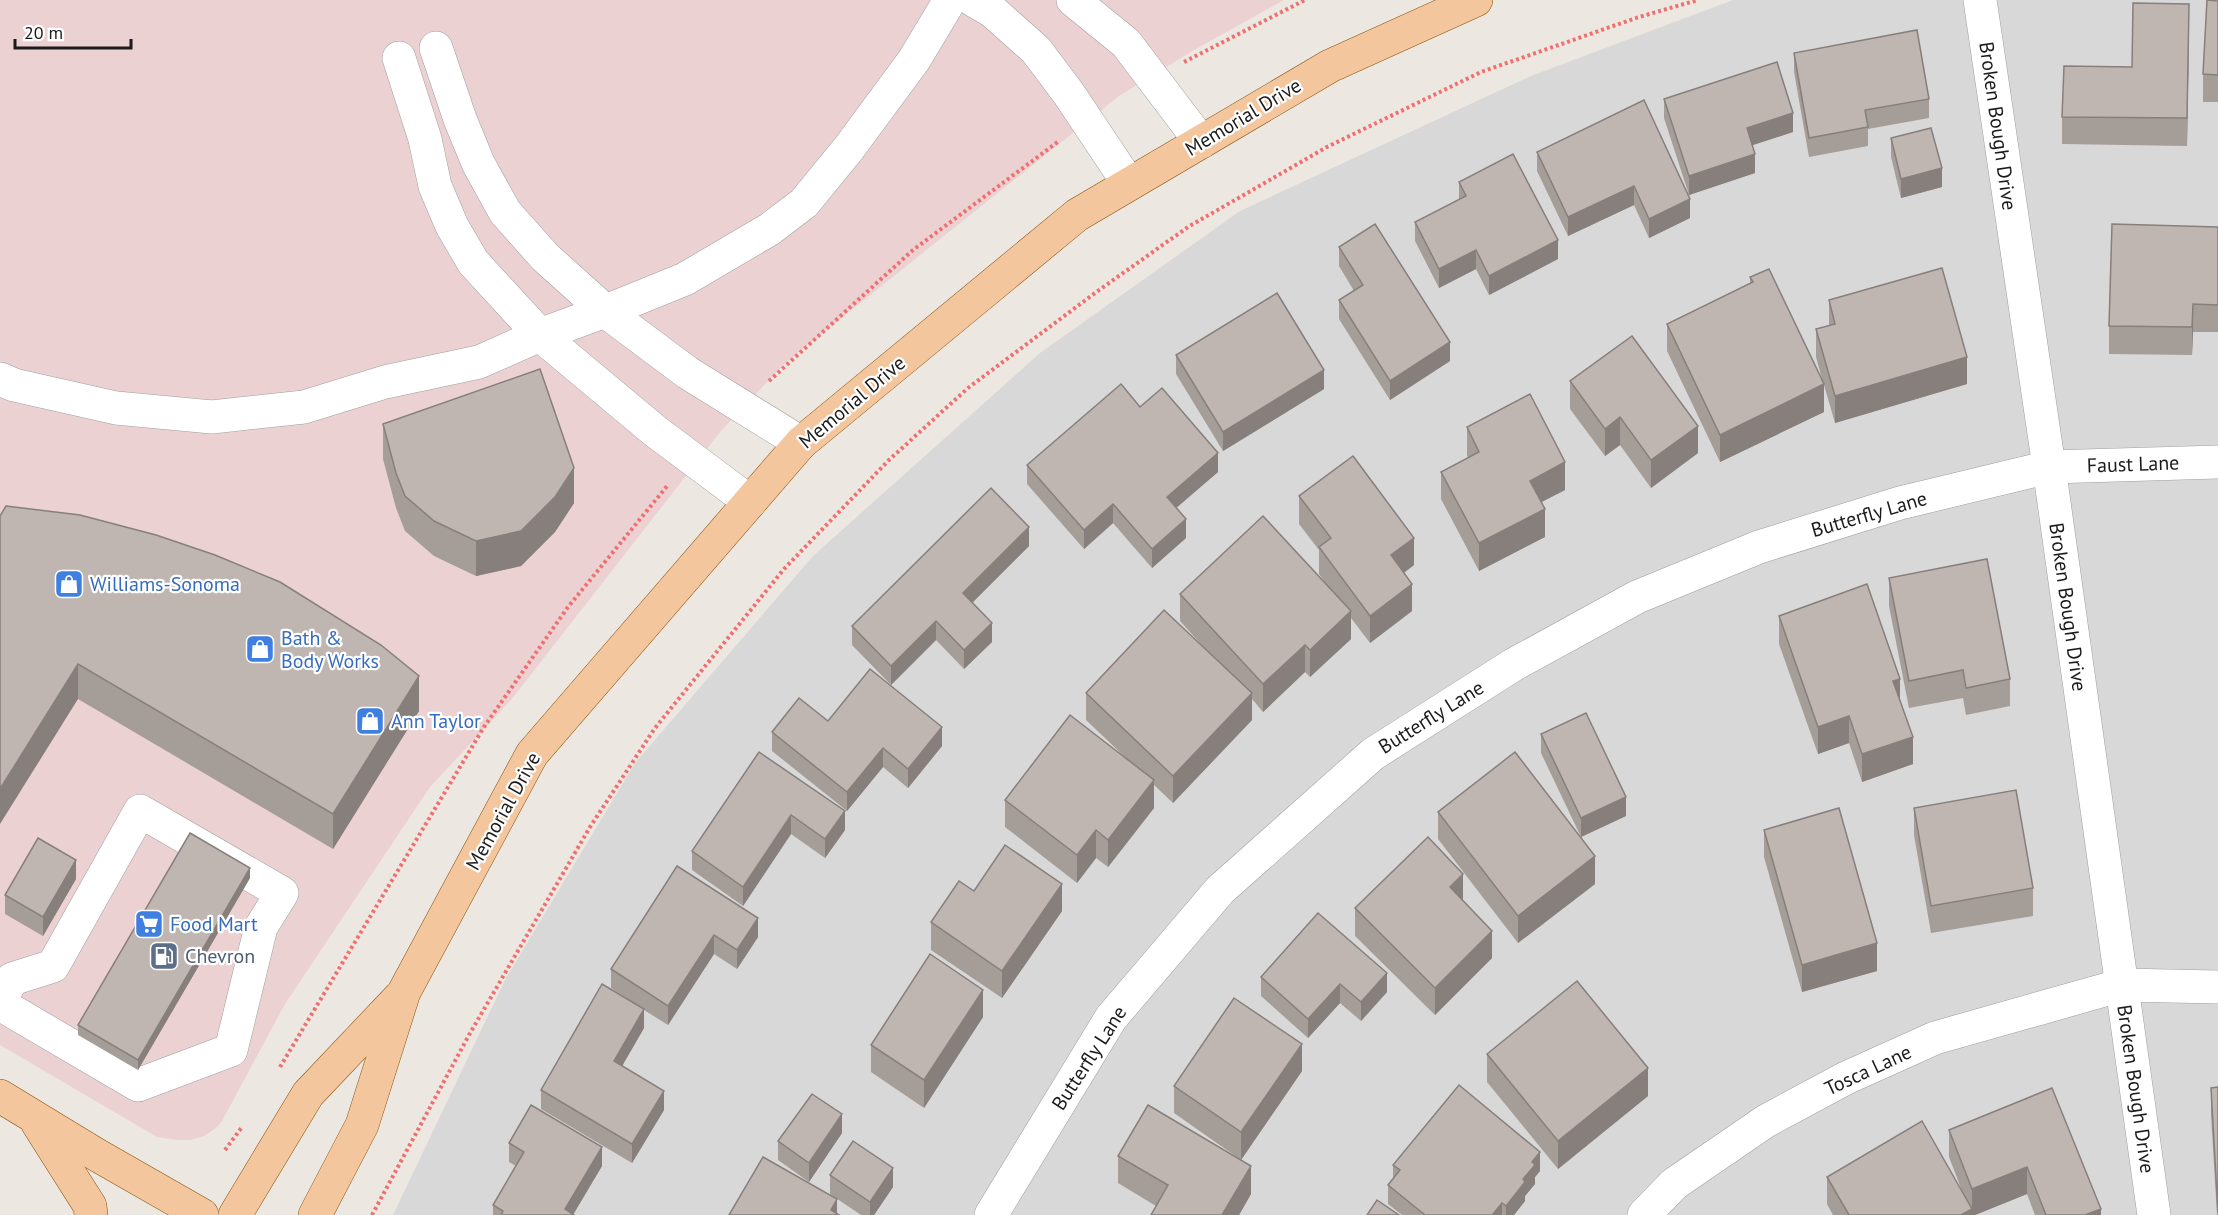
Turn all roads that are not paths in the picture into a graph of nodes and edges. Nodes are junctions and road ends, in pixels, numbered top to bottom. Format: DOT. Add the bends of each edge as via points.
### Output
graph roads {
  1 [pos="950,0"];
  2 [pos="973,0"];
  3 [pos="1073,0"];
  4 [pos="1476,0"];
  5 [pos="1980,0"];
  6 [pos="436,48"];
  7 [pos="399,58"];
  8 [pos="1201,142"];
  9 [pos="1129,184"];
  10 [pos="605,311"];
  11 [pos="540,335"];
  12 [pos="0,379"];
  13 [pos="801,443"];
  14 [pos="2218,462"];
  15 [pos="2049,467"];
  16 [pos="750,502"];
  17 [pos="2122,985"];
  18 [pos="2218,987"];
  19 [pos="404,992"];
  20 [pos="0,1002"];
  21 [pos="0,1096"];
  22 [pos="34,1118"];
  23 [pos="91,1215"];
  24 [pos="202,1215"];
  25 [pos="235,1215"];
  26 [pos="315,1215"];
  27 [pos="991,1215"];
  28 [pos="1644,1215"];
  29 [pos="2154,1215"];
  1 -- 10 [label="street" via="914,60 804,203 770,229 685,279"];
  2 -- 9 [label="street" via="992,11 1036,50"];
  3 -- 8 [label="street" via="1126,43"];
  4 -- 8 [label="main road, Memorial Drive" via="1330,66"];
  5 -- 15 [label="street, Broken Bough Drive"];
  6 -- 10 [label="street" via="478,163 505,212 545,257"];
  7 -- 11 [label="street" via="425,139 435,186 452,226 473,262"];
  8 -- 9 [label="main road, Memorial Drive"];
  9 -- 13 [label="main road, Memorial Drive" via="1077,215"];
  10 -- 11 [label="street"];
  10 -- 13 [label="street" via="688,373"];
  11 -- 12 [label="street" via="479,362 385,382 304,406 213,417 116,408"];
  11 -- 16 [label="street" via="655,431"];
  13 -- 16 [label="main road, Memorial Drive"];
  14 -- 15 [label="street, Faust Lane"];
  15 -- 17 [label="street, Broken Bough Drive"];
  15 -- 27 [label="street, Butterfly Lane" via="1900,503 1759,547 1637,597 1513,665 1373,754 1220,890 1111,1018"];
  16 -- 19 [label="main road, Memorial Drive" via="532,754"];
  17 -- 18 [label="street, Tosca Lane"];
  17 -- 28 [label="street, Tosca Lane" via="1935,1038 1845,1078 1766,1121 1674,1185"];
  17 -- 29 [label="street, Broken Bough Drive"];
  19 -- 25 [label="main road, Memorial Drive" via="308,1094"];
  19 -- 26 [label="main road, Memorial Drive" via="362,1125"];
  20 -- 20 [label="street" via="12,979 53,966 140,811 282,893 261,927 231,1050 174,1073 138,1085"];
  21 -- 22 [label="main road"];
  22 -- 23 [label="main road" via="90,1206"];
  22 -- 24 [label="main road"];
}
